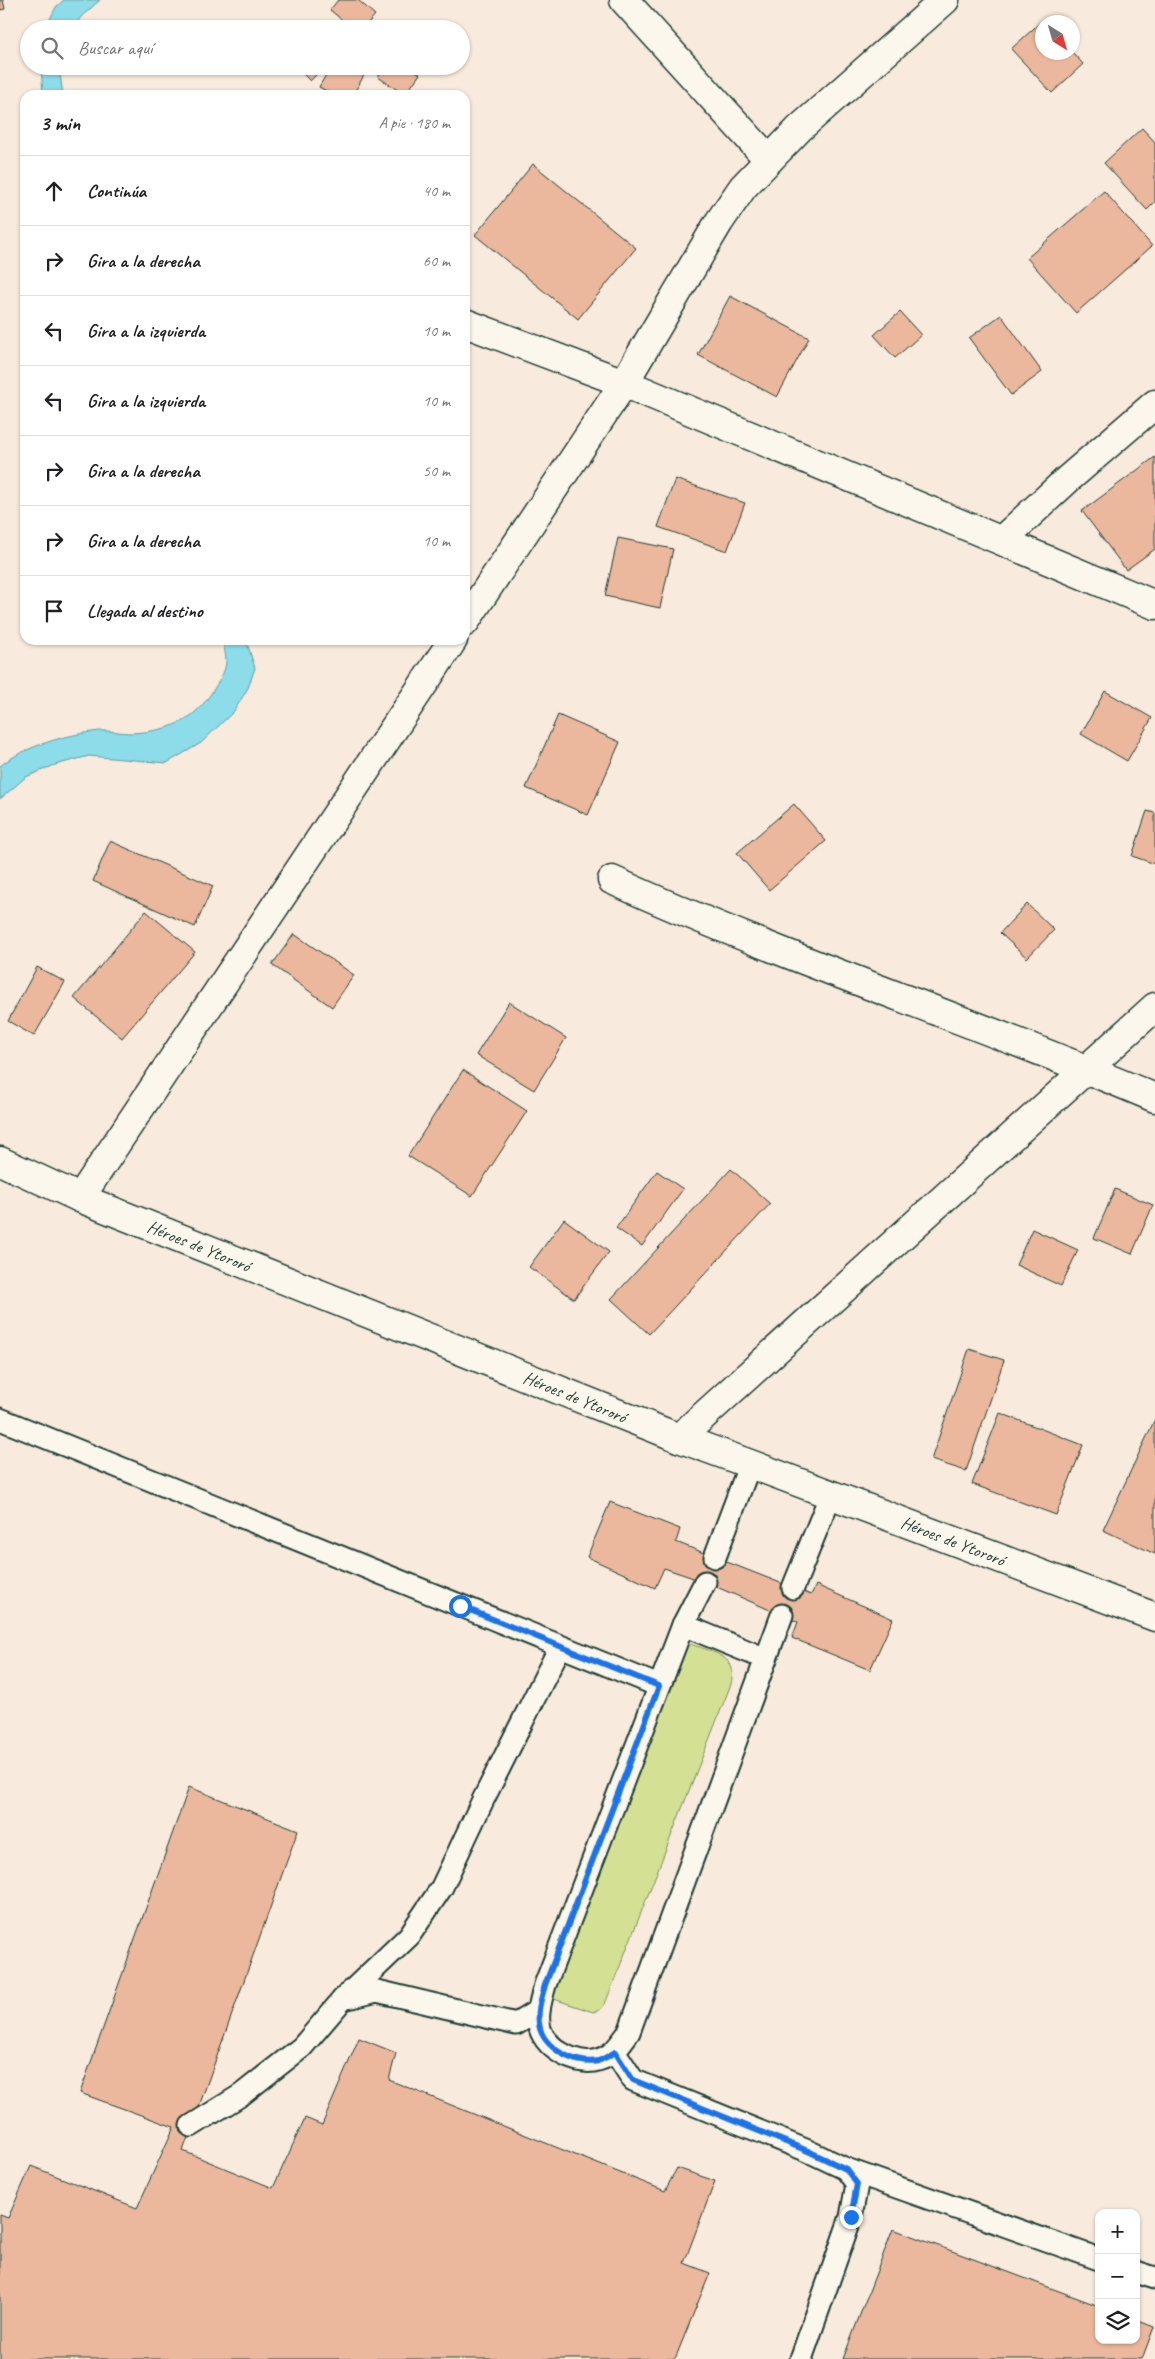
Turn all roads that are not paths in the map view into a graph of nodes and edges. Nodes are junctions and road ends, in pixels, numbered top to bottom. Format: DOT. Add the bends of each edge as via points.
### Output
graph roads {
  1 [pos="624,0"];
  2 [pos="945,0"];
  3 [pos="769,160"];
  4 [pos="470,324"];
  5 [pos="624,383"];
  6 [pos="1155,404"];
  7 [pos="1002,540"];
  8 [pos="1155,605"];
  9 [pos="470,614"];
  10 [pos="450,645"];
  11 [pos="612,880"];
  12 [pos="1155,1007"];
  13 [pos="1087,1069"];
  14 [pos="1155,1098"];
  15 [pos="0,1162"];
  16 [pos="80,1198"];
  17 [pos="0,1419"];
  18 [pos="678,1438"];
  19 [pos="750,1464"];
  20 [pos="832,1494"];
  21 [pos="715,1557"];
  22 [pos="705,1582"];
  23 [pos="793,1588"];
  24 [pos="782,1615"];
  25 [pos="1155,1617"];
  26 [pos="683,1625"];
  27 [pos="560,1647"];
  28 [pos="766,1658"];
  29 [pos="659,1686"];
  30 [pos="343,1999"];
  31 [pos="539,2010"];
  32 [pos="615,2052"];
  33 [pos="191,2126"];
  34 [pos="846,2169"];
  35 [pos="1095,2257"];
  36 [pos="1140,2273"];
  37 [pos="1155,2278"];
  38 [pos="801,2359"];
  1 -- 3 [label="street"];
  2 -- 3 [label="street" via="800,128"];
  3 -- 5 [label="street" via="743,187 720,222"];
  4 -- 5 [label="street"];
  5 -- 7 [label="street"];
  5 -- 9 [label="street"];
  6 -- 7 [label="street"];
  7 -- 8 [label="street"];
  10 -- 16 [label="street"];
  11 -- 13 [label="street" via="696,918"];
  12 -- 13 [label="street"];
  13 -- 14 [label="street"];
  13 -- 18 [label="street"];
  15 -- 16 [label="street, Héroes de Ytororó"];
  16 -- 18 [label="street, Héroes de Ytororó"];
  17 -- 27 [label="lane"];
  18 -- 19 [label="street, Héroes de Ytororó"];
  19 -- 20 [label="street, Héroes de Ytororó"];
  19 -- 21 [label="lane"];
  20 -- 23 [label="lane"];
  20 -- 25 [label="street, Héroes de Ytororó"];
  22 -- 26 [label="lane"];
  24 -- 28 [label="lane"];
  26 -- 28 [label="lane"];
  26 -- 29 [label="lane"];
  27 -- 29 [label="lane"];
  27 -- 30 [label="lane" via="442,1887 409,1936"];
  28 -- 32 [label="lane" via="629,2032"];
  29 -- 31 [label="lane" via="545,1985"];
  30 -- 31 [label="lane" via="377,1990 516,2024"];
  30 -- 33 [label="lane" via="302,2048 241,2095"];
  31 -- 32 [label="lane" via="539,2024 544,2037 557,2051 583,2062 598,2060"];
  32 -- 34 [label="lane" via="633,2080"];
  34 -- 35 [label="lane"];
  34 -- 38 [label="lane" via="857,2184 851,2217"];
  36 -- 37 [label="lane"];
}
